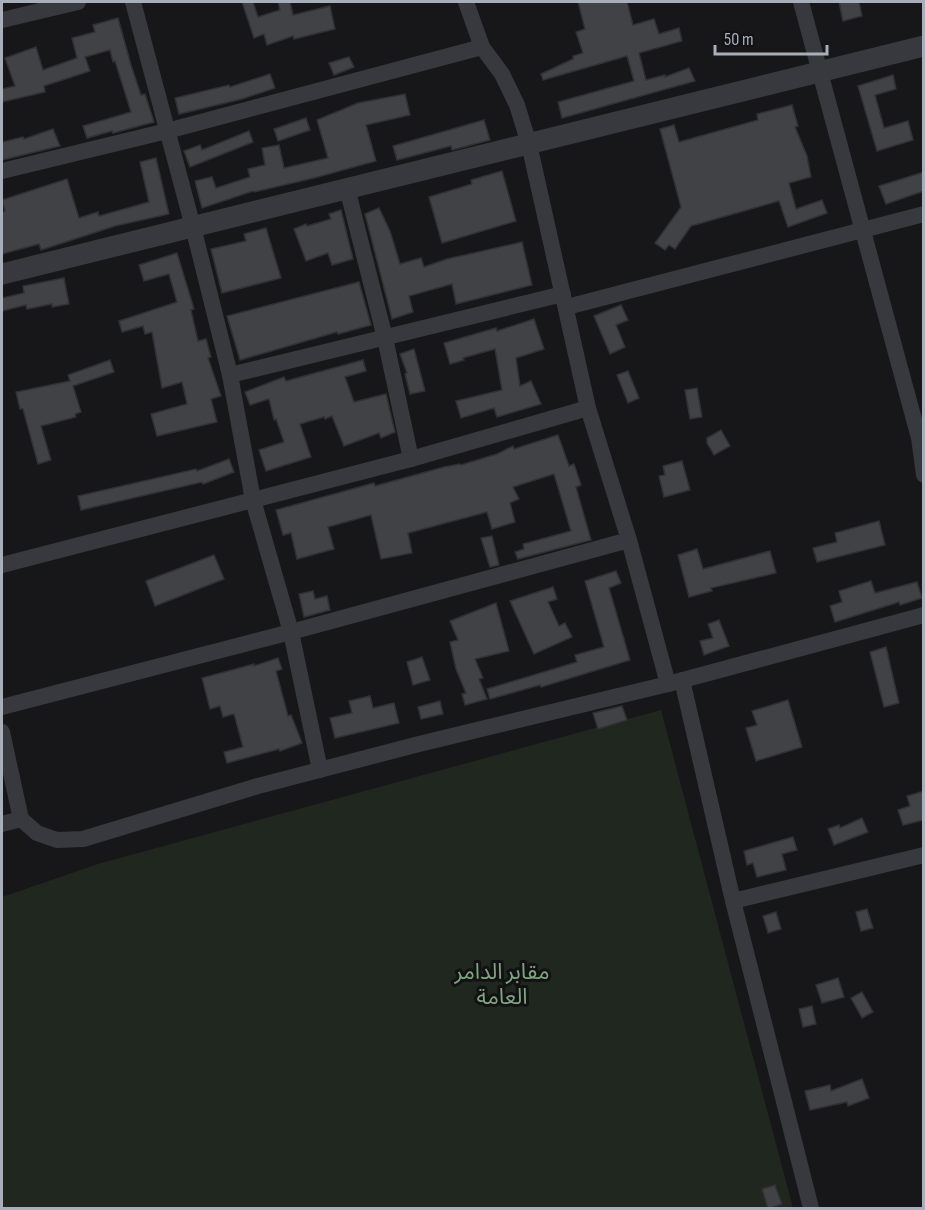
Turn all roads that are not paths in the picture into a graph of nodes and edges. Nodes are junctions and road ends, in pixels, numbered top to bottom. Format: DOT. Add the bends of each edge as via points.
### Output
graph roads {
  1 [pos="78,2"];
  2 [pos="133,2"];
  3 [pos="466,2"];
  4 [pos="801,2"];
  5 [pos="2,20"];
  6 [pos="924,46"];
  7 [pos="482,47"];
  8 [pos="819,71"];
  9 [pos="167,131"];
  10 [pos="529,144"];
  11 [pos="2,171"];
  12 [pos="347,188"];
  13 [pos="924,214"];
  14 [pos="193,227"];
  15 [pos="863,231"];
  16 [pos="2,274"];
  17 [pos="565,301"];
  18 [pos="385,338"];
  19 [pos="230,375"];
  20 [pos="588,408"];
  21 [pos="411,459"];
  22 [pos="923,464"];
  23 [pos="924,475"];
  24 [pos="253,501"];
  25 [pos="628,540"];
  26 [pos="2,565"];
  27 [pos="924,615"];
  28 [pos="291,632"];
  29 [pos="675,682"];
  30 [pos="2,707"];
  31 [pos="2,732"];
  32 [pos="320,771"];
  33 [pos="21,819"];
  34 [pos="2,824"];
  35 [pos="924,855"];
  36 [pos="733,901"];
  37 [pos="811,1209"];
  1 -- 5 [label="street"];
  2 -- 9 [label="street"];
  3 -- 7 [label="street"];
  4 -- 8 [label="street"];
  6 -- 8 [label="street"];
  7 -- 9 [label="street"];
  7 -- 10 [label="street" via="502,74"];
  8 -- 10 [label="street"];
  8 -- 15 [label="street"];
  9 -- 11 [label="street"];
  9 -- 14 [label="street"];
  10 -- 12 [label="street"];
  10 -- 17 [label="street"];
  12 -- 14 [label="street"];
  12 -- 18 [label="street"];
  13 -- 15 [label="street"];
  14 -- 16 [label="street"];
  14 -- 19 [label="street"];
  15 -- 17 [label="street"];
  15 -- 22 [label="street"];
  17 -- 18 [label="street"];
  17 -- 20 [label="street"];
  18 -- 19 [label="street"];
  18 -- 21 [label="street"];
  19 -- 24 [label="street"];
  20 -- 21 [label="street"];
  20 -- 25 [label="street"];
  21 -- 24 [label="street"];
  22 -- 23 [label="street"];
  24 -- 26 [label="street"];
  24 -- 28 [label="street"];
  25 -- 28 [label="street"];
  25 -- 29 [label="street"];
  27 -- 29 [label="street"];
  28 -- 30 [label="street"];
  28 -- 32 [label="street"];
  29 -- 32 [label="street"];
  29 -- 36 [label="street"];
  31 -- 33 [label="street"];
  32 -- 33 [label="street" via="83,838 57,840 37,833"];
  33 -- 34 [label="street"];
  35 -- 36 [label="street"];
  36 -- 37 [label="street"];
}
